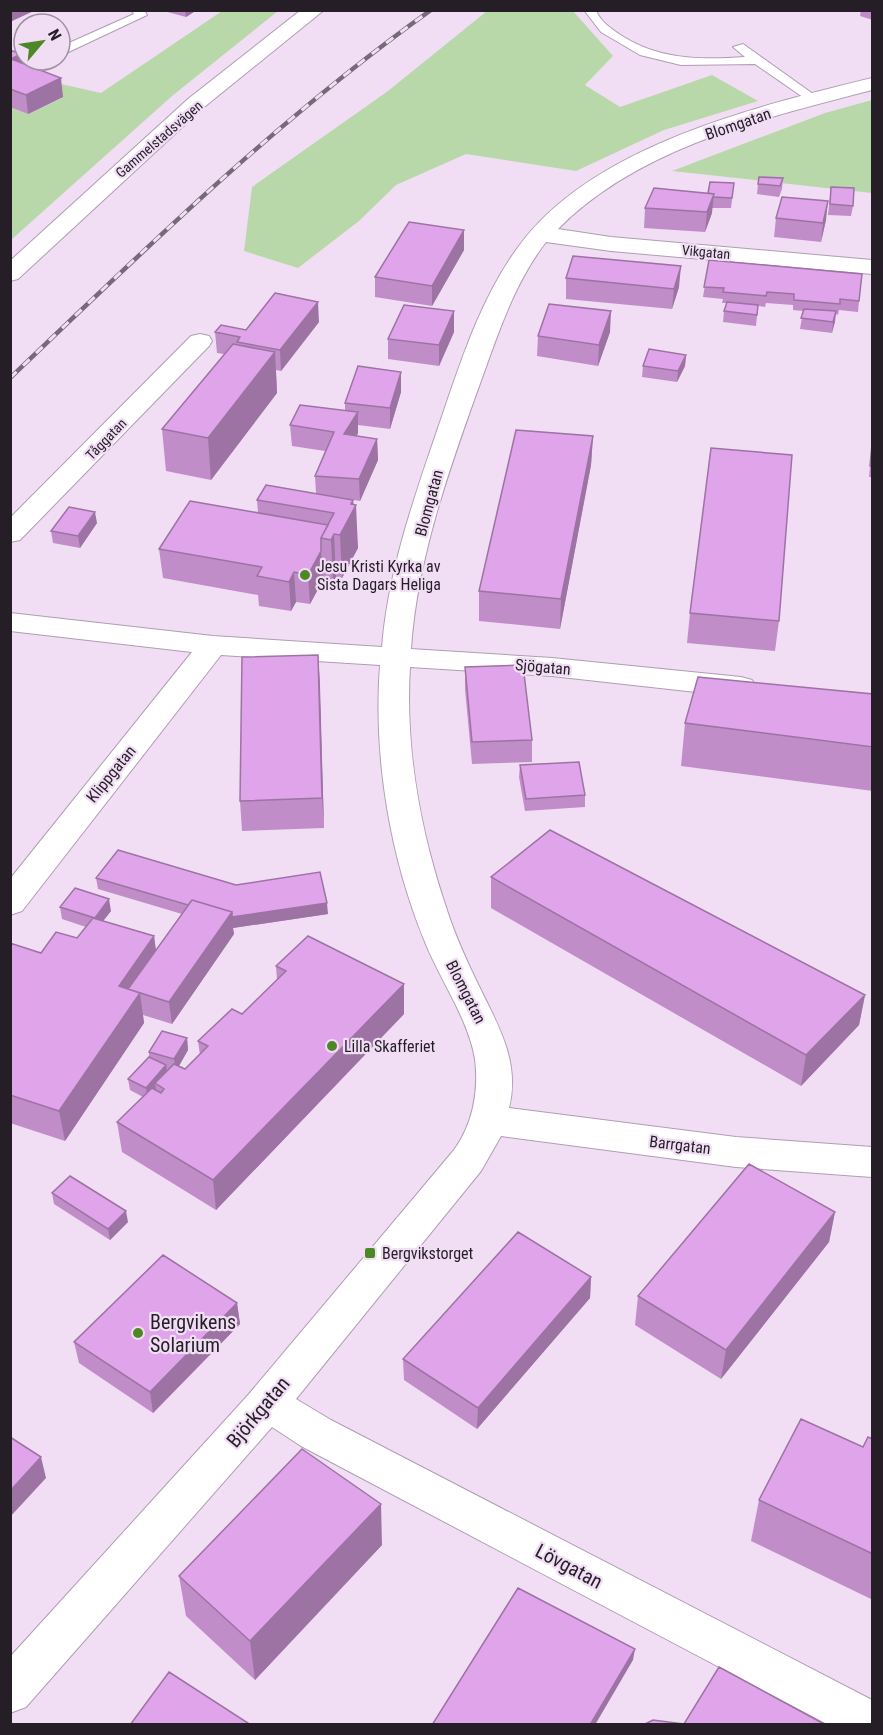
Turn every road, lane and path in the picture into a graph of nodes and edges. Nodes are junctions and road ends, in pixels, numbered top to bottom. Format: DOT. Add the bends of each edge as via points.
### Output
graph roads {
  1 [pos="137,10"];
  2 [pos="314,10"];
  3 [pos="590,10"];
  4 [pos="72,47"];
  5 [pos="739,47"];
  6 [pos="757,60"];
  7 [pos="873,84"];
  8 [pos="814,99"];
  9 [pos="540,234"];
  10 [pos="873,267"];
  11 [pos="10,274"];
  12 [pos="200,341"];
  13 [pos="10,534"];
  14 [pos="10,622"];
  15 [pos="213,645"];
  16 [pos="396,656"];
  17 [pos="772,690"];
  18 [pos="10,903"];
  19 [pos="489,1120"];
  20 [pos="873,1162"];
  21 [pos="268,1403"];
  22 [pos="10,1690"];
  23 [pos="873,1724"];
  1 -- 4 [label="lane" via="141,15"];
  2 -- 11 [label="street, Gammelstadsvägen" via="267,44"];
  3 -- 6 [label="lane" via="602,27 647,56 702,63"];
  5 -- 6 [label="lane"];
  6 -- 8 [label="lane"];
  7 -- 8 [label="street, Blomgatan"];
  8 -- 9 [label="street, Blomgatan" via="642,161 585,194"];
  9 -- 10 [label="street, Vikgatan"];
  9 -- 16 [label="street, Blomgatan" via="491,322 455,414 404,600"];
  12 -- 13 [label="street, Tåggatan"];
  14 -- 15 [label="street"];
  15 -- 16 [label="street, Sjögatan"];
  15 -- 18 [label="street, Klippgatan"];
  16 -- 17 [label="street, Sjögatan" via="552,667"];
  16 -- 19 [label="street, Blomgatan" via="397,743 407,821 419,873 450,962 491,1047 495,1070"];
  19 -- 20 [label="street, Barrgatan" via="736,1152"];
  19 -- 21 [label="street, Björkgatan" via="474,1152"];
  21 -- 22 [label="street, Björkgatan"];
  21 -- 23 [label="street, Lövgatan" via="316,1433"];
}
